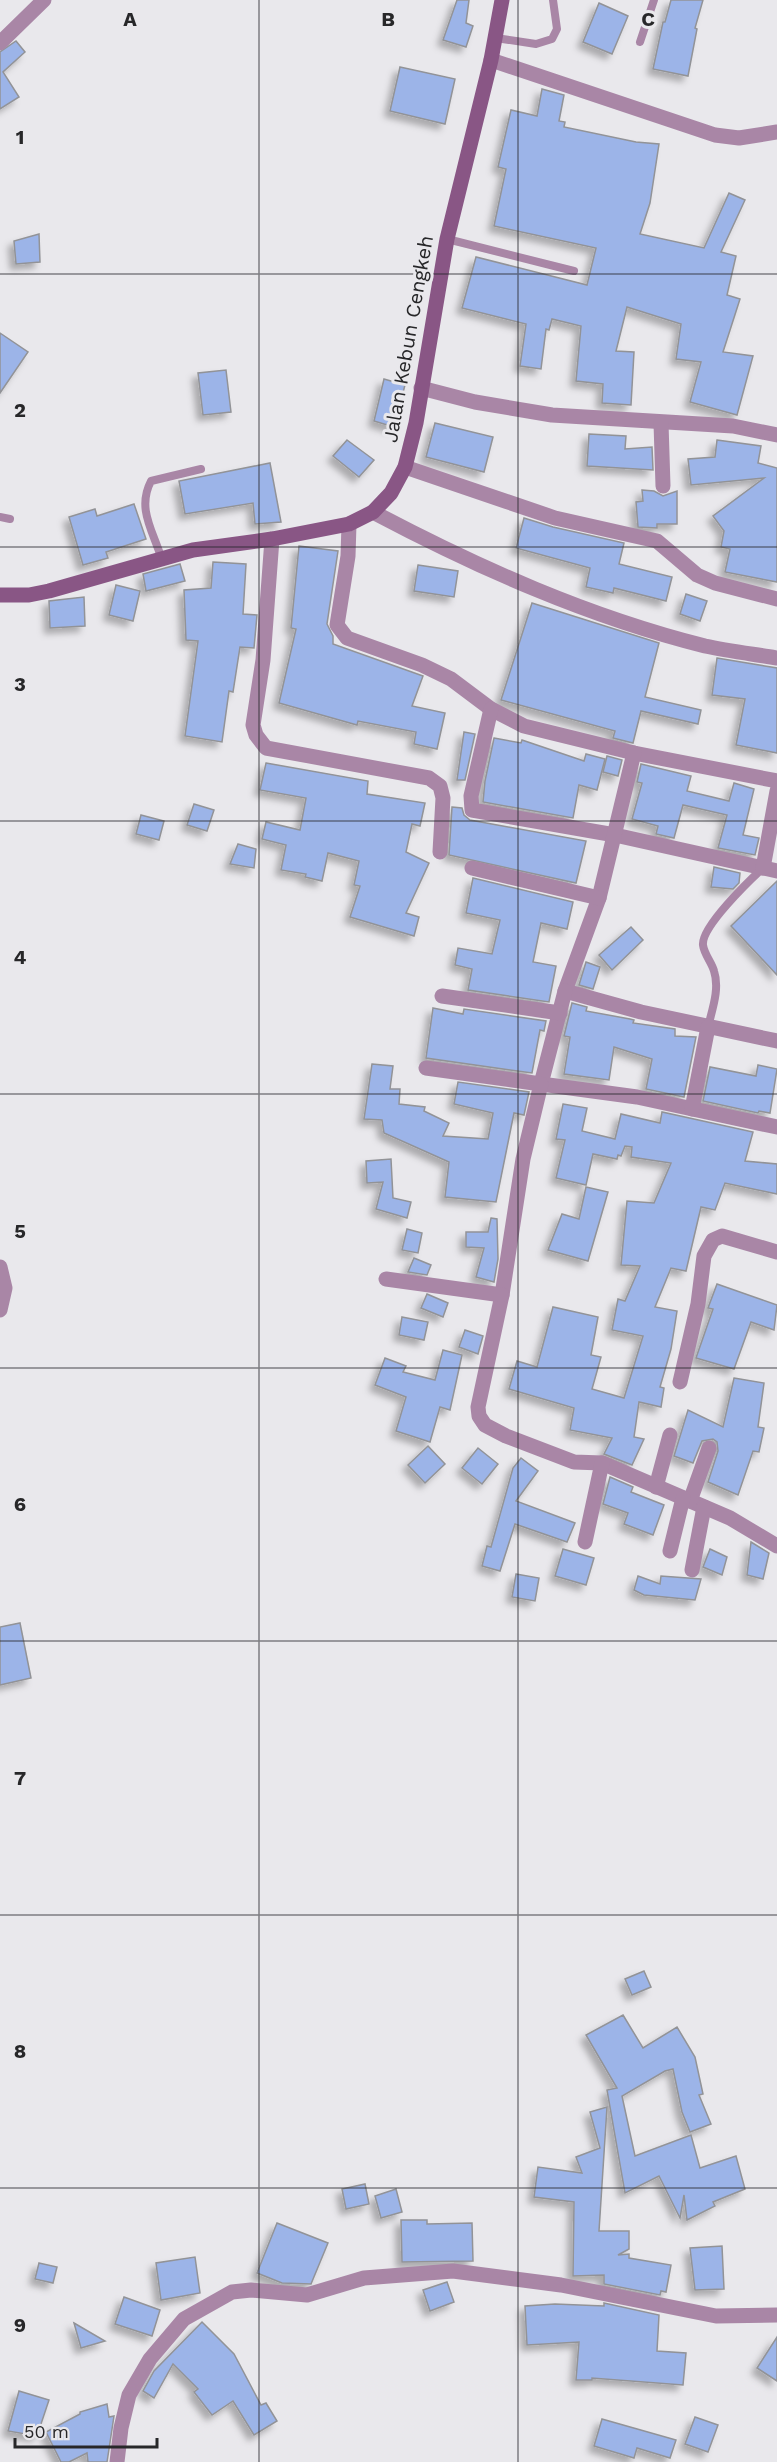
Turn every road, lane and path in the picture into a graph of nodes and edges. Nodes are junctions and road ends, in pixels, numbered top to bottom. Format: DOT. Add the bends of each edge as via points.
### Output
graph roads {
  1 [pos="44,0"];
  2 [pos="502,0"];
  3 [pos="553,0"];
  4 [pos="654,0"];
  5 [pos="496,38"];
  6 [pos="640,42"];
  7 [pos="0,43"];
  8 [pos="491,60"];
  9 [pos="777,132"];
  10 [pos="447,239"];
  11 [pos="574,271"];
  12 [pos="421,388"];
  13 [pos="661,423"];
  14 [pos="777,435"];
  15 [pos="405,467"];
  16 [pos="201,469"];
  17 [pos="663,486"];
  18 [pos="373,512"];
  19 [pos="0,518"];
  20 [pos="10,519"];
  21 [pos="349,524"];
  22 [pos="272,539"];
  23 [pos="161,557"];
  24 [pos="0,595"];
  25 [pos="777,598"];
  26 [pos="777,658"];
  27 [pos="491,709"];
  28 [pos="634,753"];
  29 [pos="777,781"];
  30 [pos="777,791"];
  31 [pos="615,835"];
  32 [pos="440,852"];
  33 [pos="472,868"];
  34 [pos="770,869"];
  35 [pos="598,898"];
  36 [pos="565,992"];
  37 [pos="442,996"];
  38 [pos="560,1013"];
  39 [pos="708,1027"];
  40 [pos="777,1041"];
  41 [pos="426,1068"];
  42 [pos="541,1083"];
  43 [pos="692,1109"];
  44 [pos="777,1127"];
  45 [pos="777,1252"];
  46 [pos="0,1266"];
  47 [pos="386,1279"];
  48 [pos="502,1295"];
  49 [pos="0,1310"];
  50 [pos="680,1382"];
  51 [pos="670,1435"];
  52 [pos="709,1448"];
  53 [pos="602,1463"];
  54 [pos="656,1487"];
  55 [pos="692,1502"];
  56 [pos="585,1542"];
  57 [pos="777,1546"];
  58 [pos="670,1551"];
  59 [pos="692,1570"];
  60 [pos="777,2315"];
  61 [pos="117,2462"];
  1 -- 7 [label="street"];
  2 -- 5 [label="street, Jalan Kebun Cengkeh"];
  3 -- 5 [label="lane" via="557,29 552,39 536,44"];
  4 -- 6 [label="lane"];
  5 -- 8 [label="street, Jalan Kebun Cengkeh"];
  8 -- 9 [label="street" via="715,135 739,138"];
  8 -- 10 [label="street, Jalan Kebun Cengkeh"];
  10 -- 11 [label="lane"];
  10 -- 12 [label="street, Jalan Kebun Cengkeh"];
  12 -- 13 [label="street" via="552,415"];
  12 -- 15 [label="street, Jalan Kebun Cengkeh"];
  13 -- 14 [label="street" via="733,426"];
  13 -- 17 [label="street"];
  15 -- 18 [label="street, Jalan Kebun Cengkeh" via="391,493"];
  15 -- 25 [label="street" via="555,518 657,541 697,575"];
  16 -- 23 [label="lane" via="151,481 144,494 143,504"];
  18 -- 21 [label="street, Jalan Kebun Cengkeh"];
  18 -- 26 [label="street" via="504,577 595,612 705,646"];
  19 -- 20 [label="lane"];
  21 -- 22 [label="street, Jalan Kebun Cengkeh"];
  21 -- 27 [label="street" via="339,631 347,638 452,679"];
  22 -- 23 [label="street, Jalan Kebun Cengkeh" via="220,544"];
  22 -- 32 [label="street" via="263,660 253,725 256,735 266,748 429,778 440,786 443,798"];
  23 -- 24 [label="street, Jalan Kebun Cengkeh" via="58,589"];
  27 -- 28 [label="street" via="524,726"];
  27 -- 31 [label="street" via="471,796 472,810"];
  28 -- 29 [label="street"];
  28 -- 31 [label="street"];
  30 -- 34 [label="street"];
  31 -- 34 [label="street"];
  31 -- 35 [label="street"];
  33 -- 35 [label="street"];
  34 -- 39 [label="lane" via="736,894 705,935 703,945 716,974 717,987"];
  35 -- 36 [label="street"];
  36 -- 38 [label="street"];
  36 -- 39 [label="street"];
  37 -- 38 [label="street"];
  38 -- 42 [label="street"];
  39 -- 40 [label="street"];
  39 -- 43 [label="street"];
  41 -- 42 [label="street"];
  42 -- 43 [label="street"];
  42 -- 48 [label="street" via="523,1159"];
  43 -- 44 [label="street"];
  45 -- 50 [label="street" via="722,1236 713,1240 704,1256 698,1304"];
  46 -- 49 [label="street" via="5,1288"];
  47 -- 48 [label="street"];
  48 -- 53 [label="street" via="477,1407 479,1416 485,1425 506,1436 574,1462"];
  51 -- 54 [label="street"];
  52 -- 55 [label="street"];
  53 -- 54 [label="street"];
  53 -- 56 [label="street"];
  54 -- 55 [label="street"];
  55 -- 57 [label="street" via="730,1518"];
  55 -- 58 [label="street"];
  55 -- 59 [label="street"];
  60 -- 61 [label="street" via="716,2316 561,2285 453,2271 364,2278 307,2295 232,2292 184,2319 150,2359 129,2395"];
}
